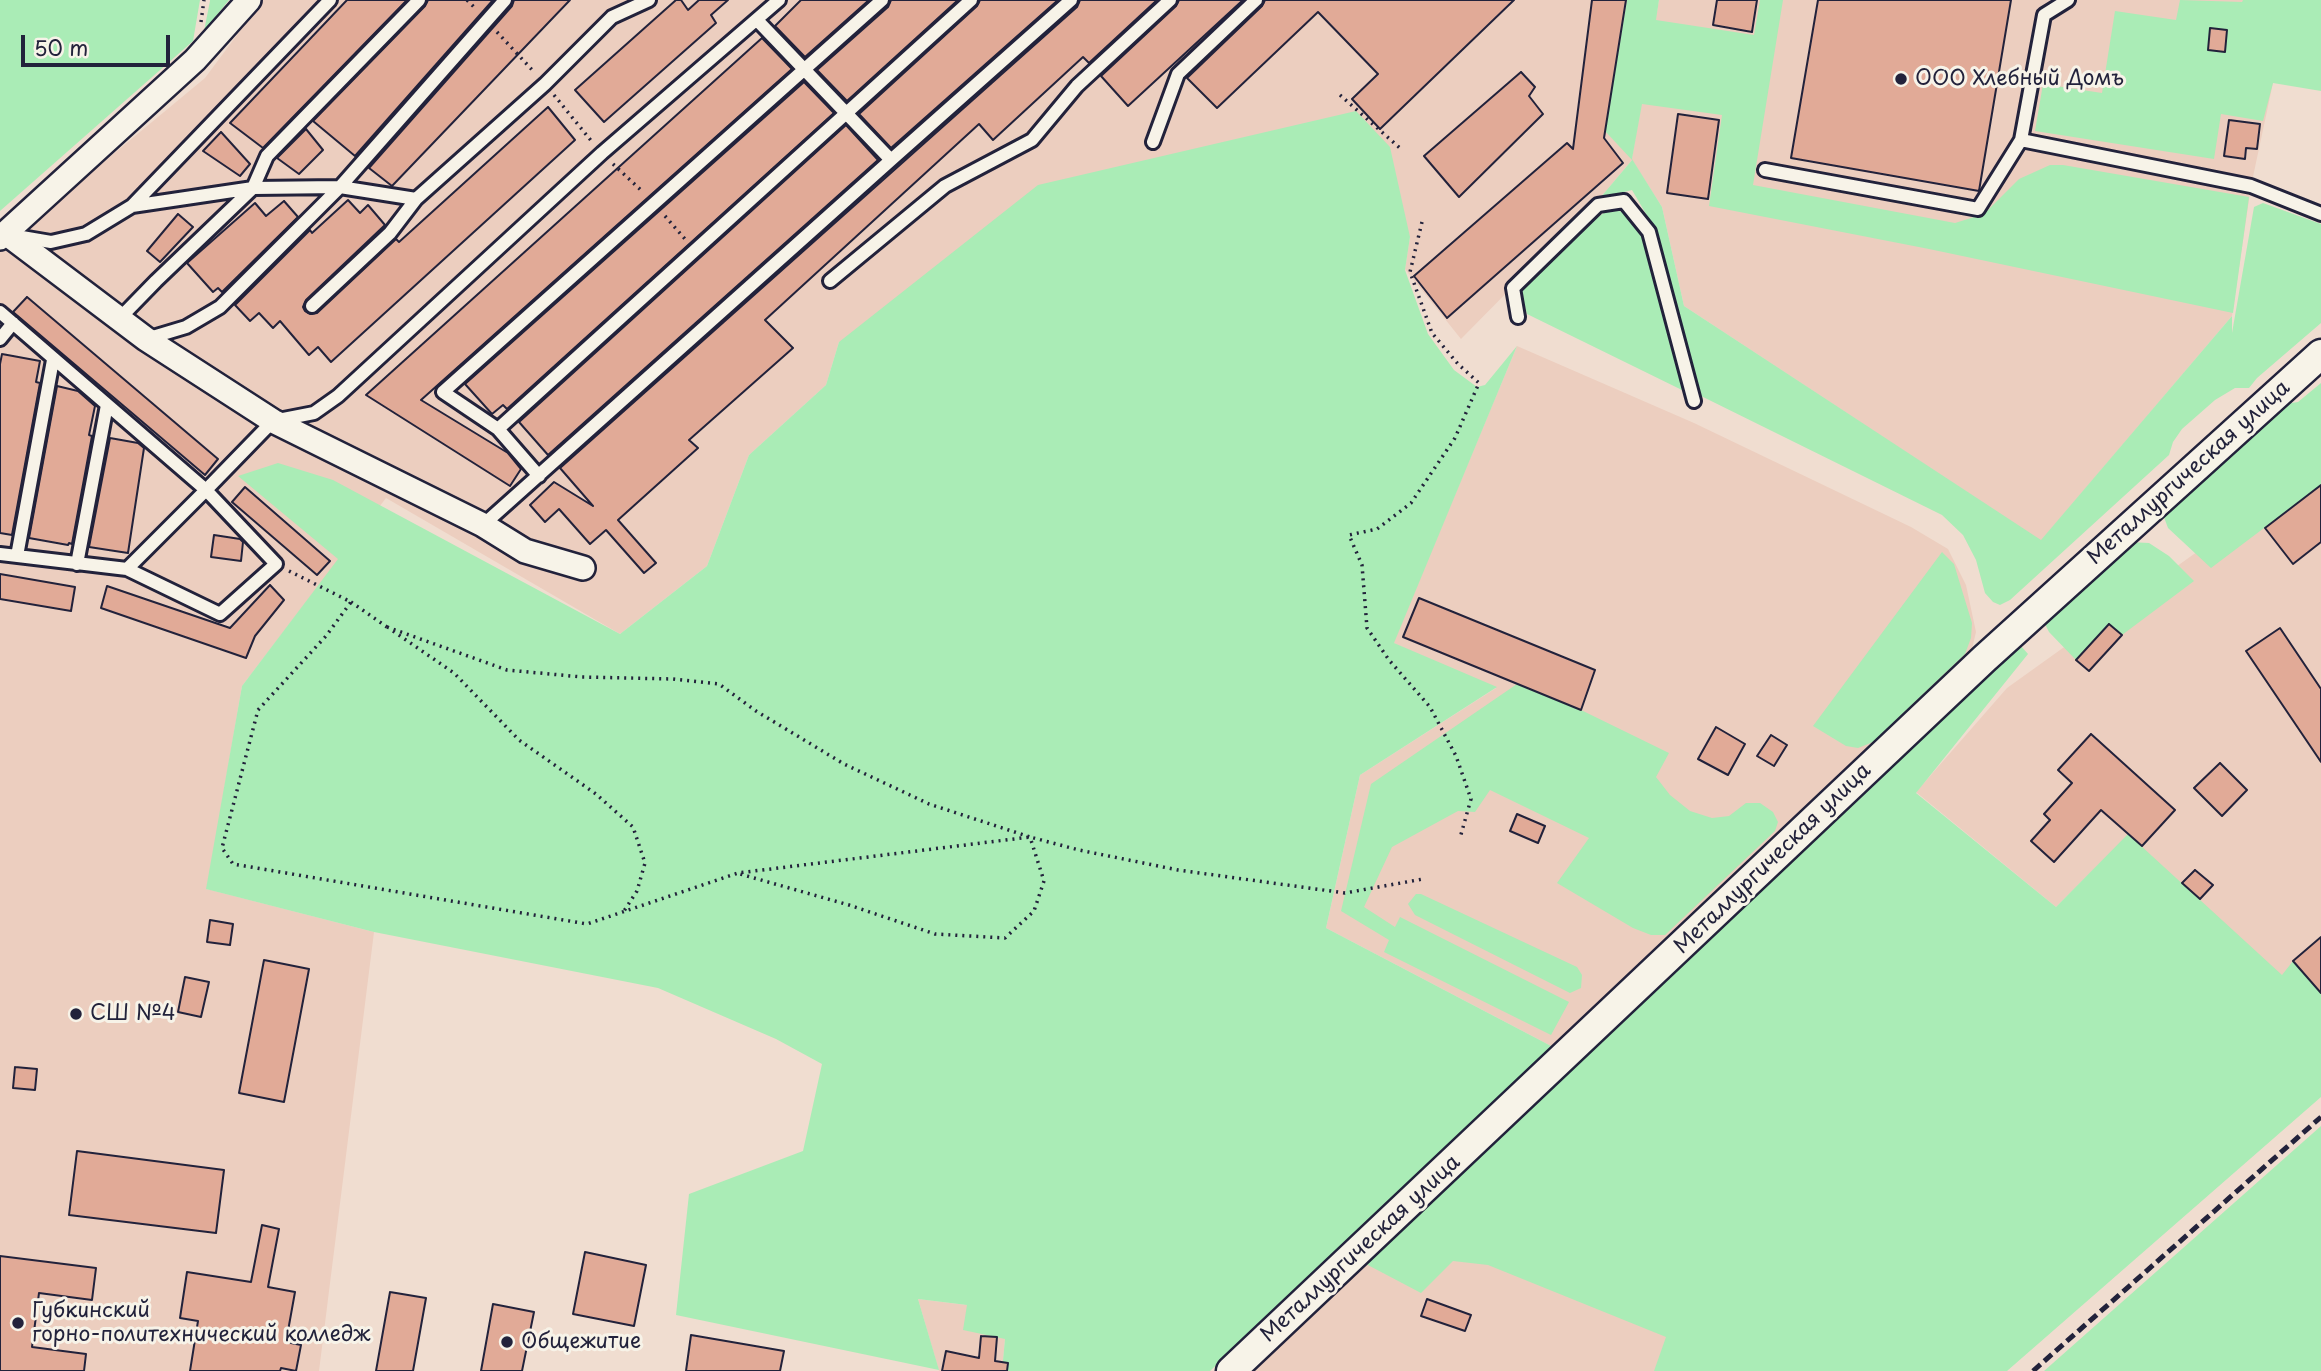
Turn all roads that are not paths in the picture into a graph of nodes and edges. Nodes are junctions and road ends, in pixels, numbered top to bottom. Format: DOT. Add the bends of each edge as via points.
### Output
graph roads {
  1 [pos="249,0"];
  2 [pos="330,0"];
  3 [pos="419,0"];
  4 [pos="505,0"];
  5 [pos="621,0"];
  6 [pos="649,0"];
  7 [pos="779,0"];
  8 [pos="882,0"];
  9 [pos="971,0"];
  10 [pos="1071,0"];
  11 [pos="1170,0"];
  12 [pos="1256,0"];
  13 [pos="2068,0"];
  14 [pos="612,17"];
  15 [pos="757,20"];
  16 [pos="804,68"];
  17 [pos="846,114"];
  18 [pos="2021,140"];
  19 [pos="1153,142"];
  20 [pos="891,160"];
  21 [pos="1765,170"];
  22 [pos="340,187"];
  23 [pos="253,188"];
  24 [pos="416,199"];
  25 [pos="132,206"];
  26 [pos="2321,214"];
  27 [pos="4,236"];
  28 [pos="830,281"];
  29 [pos="312,306"];
  30 [pos="0,313"];
  31 [pos="1518,317"];
  32 [pos="120,318"];
  33 [pos="13,323"];
  34 [pos="0,339"];
  35 [pos="146,339"];
  36 [pos="2321,354"];
  37 [pos="53,360"];
  38 [pos="1694,401"];
  39 [pos="107,405"];
  40 [pos="273,421"];
  41 [pos="498,429"];
  42 [pos="539,476"];
  43 [pos="206,490"];
  44 [pos="483,525"];
  45 [pos="0,554"];
  46 [pos="17,556"];
  47 [pos="77,564"];
  48 [pos="583,568"];
  49 [pos="127,569"];
  50 [pos="1231,1371"];
  1 -- 27 [label="street" via="195,60"];
  2 -- 25 [label="lane"];
  3 -- 23 [label="lane" via="267,156"];
  4 -- 22 [label="lane"];
  5 -- 14 [label="lane"];
  6 -- 14 [label="lane"];
  7 -- 15 [label="lane"];
  8 -- 16 [label="lane"];
  9 -- 17 [label="lane"];
  10 -- 20 [label="lane"];
  11 -- 28 [label="lane" via="1077,86 1032,140 945,186"];
  12 -- 19 [label="lane" via="1178,74"];
  13 -- 18 [label="lane" via="2044,15"];
  14 -- 24 [label="lane" via="545,84"];
  15 -- 16 [label="lane"];
  15 -- 40 [label="lane" via="602,153 338,396 314,413"];
  16 -- 17 [label="lane"];
  16 -- 41 [label="lane" via="443,392"];
  17 -- 20 [label="lane"];
  17 -- 41 [label="lane"];
  18 -- 21 [label="lane" via="1978,209"];
  18 -- 26 [label="lane" via="2251,186"];
  20 -- 42 [label="lane"];
  22 -- 23 [label="lane"];
  22 -- 24 [label="lane"];
  22 -- 35 [label="lane" via="220,307 186,327"];
  23 -- 25 [label="lane"];
  23 -- 32 [label="lane"];
  24 -- 29 [label="lane" via="390,233"];
  25 -- 27 [label="lane" via="86,234 51,242"];
  27 -- 32 [label="street"];
  30 -- 33 [label="lane"];
  31 -- 38 [label="lane" via="1513,288 1598,205 1624,201 1649,232"];
  32 -- 35 [label="street"];
  33 -- 34 [label="lane"];
  33 -- 37 [label="lane"];
  35 -- 40 [label="street"];
  36 -- 50 [label="street, Металлургическая улица" via="1984,659"];
  37 -- 39 [label="lane"];
  37 -- 46 [label="lane"];
  39 -- 43 [label="lane"];
  39 -- 47 [label="lane"];
  40 -- 43 [label="lane"];
  40 -- 44 [label="street"];
  41 -- 42 [label="lane"];
  42 -- 44 [label="lane"];
  43 -- 49 [label="lane"];
  43 -- 49 [label="lane" via="276,564 220,614"];
  44 -- 48 [label="street" via="525,551"];
  45 -- 46 [label="lane"];
  46 -- 47 [label="lane"];
  47 -- 49 [label="lane"];
}
